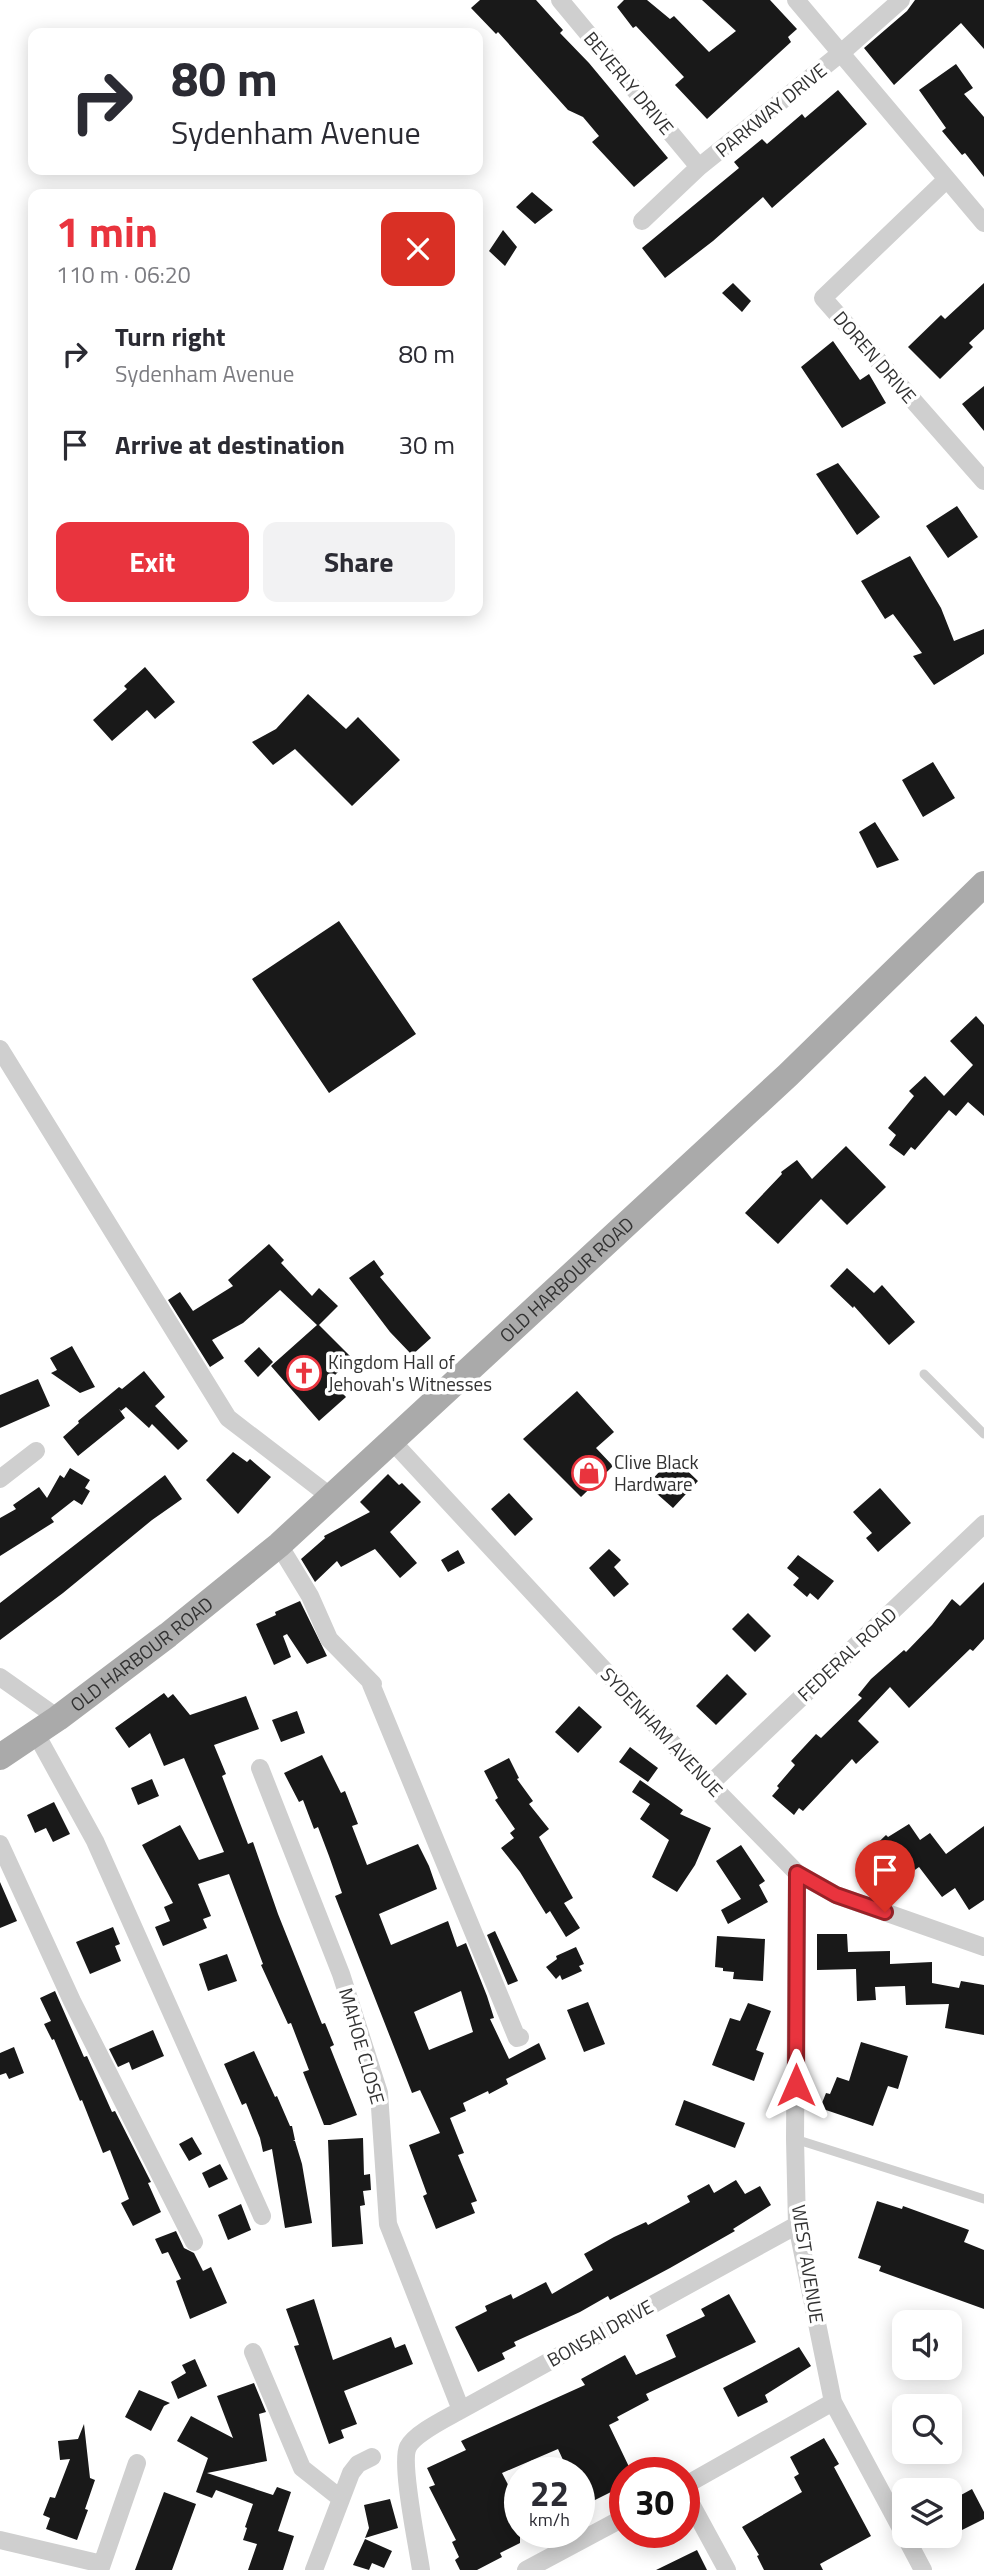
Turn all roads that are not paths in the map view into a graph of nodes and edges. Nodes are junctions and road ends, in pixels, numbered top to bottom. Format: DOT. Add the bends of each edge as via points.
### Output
graph roads {
  1 [pos="560,0"];
  2 [pos="796,0"];
  3 [pos="901,0"];
  4 [pos="841,54"];
  5 [pos="699,167"];
  6 [pos="946,180"];
  7 [pos="642,221"];
  8 [pos="984,223"];
  9 [pos="984,481"];
  10 [pos="984,884"];
  11 [pos="0,1049"];
  12 [pos="924,1374"];
  13 [pos="984,1434"];
  14 [pos="392,1441"];
  15 [pos="36,1451"];
  16 [pos="0,1479"];
  17 [pos="331,1497"];
  18 [pos="980,1536"];
  19 [pos="279,1545"];
  20 [pos="0,1676"];
  21 [pos="58,1718"];
  22 [pos="35,1732"];
  23 [pos="0,1757"];
  24 [pos="260,1768"];
  25 [pos="710,1784"];
  26 [pos="0,1844"];
  27 [pos="797,1873"];
  28 [pos="984,1947"];
  29 [pos="520,2037"];
  30 [pos="795,2138"];
  31 [pos="984,2199"];
  32 [pos="262,2216"];
  33 [pos="797,2225"];
  34 [pos="194,2242"];
  35 [pos="253,2352"];
  36 [pos="833,2402"];
  37 [pos="461,2410"];
  38 [pos="372,2457"];
  39 [pos="137,2463"];
  40 [pos="700,2479"];
  41 [pos="340,2498"];
  42 [pos="892,2512"];
  43 [pos="700,2519"];
  44 [pos="609,2526"];
  45 [pos="0,2540"];
  46 [pos="911,2548"];
  47 [pos="101,2567"];
  48 [pos="528,2569"];
  49 [pos="314,2570"];
  50 [pos="421,2570"];
  51 [pos="727,2570"];
  52 [pos="923,2570"];
  1 -- 5 [label="street, BEVERLY DRIVE"];
  2 -- 4 [label="street"];
  3 -- 4 [label="street, PARKWAY DRIVE"];
  4 -- 5 [label="street, PARKWAY DRIVE"];
  4 -- 6 [label="street"];
  5 -- 7 [label="street, PARKWAY DRIVE"];
  6 -- 8 [label="street"];
  6 -- 9 [label="street, DOREN DRIVE" via="823,298"];
  10 -- 14 [label="main road, OLD HARBOUR ROAD" via="788,1075"];
  11 -- 17 [label="street" via="228,1418"];
  12 -- 13 [label="lane"];
  14 -- 17 [label="main road, OLD HARBOUR ROAD"];
  14 -- 25 [label="street, SYDENHAM AVENUE"];
  15 -- 16 [label="street"];
  17 -- 19 [label="main road, OLD HARBOUR ROAD"];
  18 -- 25 [label="street, FEDERAL ROAD"];
  19 -- 21 [label="main road, OLD HARBOUR ROAD"];
  19 -- 29 [label="street" via="329,1639 373,1684"];
  20 -- 21 [label="street"];
  21 -- 22 [label="main road, OLD HARBOUR ROAD"];
  22 -- 23 [label="main road, OLD HARBOUR ROAD"];
  22 -- 32 [label="street" via="95,1841"];
  24 -- 37 [label="street, MAHOE CLOSE" via="341,1974 379,2093 388,2224"];
  25 -- 27 [label="street, SYDENHAM AVENUE"];
  26 -- 34 [label="street" via="72,2001"];
  27 -- 28 [label="street, SYDENHAM AVENUE" via="836,1895"];
  27 -- 30 [label="street, WEST AVENUE"];
  30 -- 31 [label="lane"];
  30 -- 33 [label="street, WEST AVENUE"];
  33 -- 36 [label="street, WEST AVENUE"];
  33 -- 37 [label="street, BONSAI DRIVE"];
  35 -- 41 [label="street" via="302,2468"];
  36 -- 40 [label="street"];
  36 -- 42 [label="street, WEST AVENUE"];
  37 -- 50 [label="street, BONSAI DRIVE" via="408,2447 406,2465"];
  38 -- 41 [label="street" via="358,2464"];
  39 -- 47 [label="street"];
  41 -- 49 [label="street"];
  43 -- 51 [label="street"];
  44 -- 48 [label="street"];
  45 -- 47 [label="street"];
  46 -- 52 [label="street, WEST AVENUE"];
}
